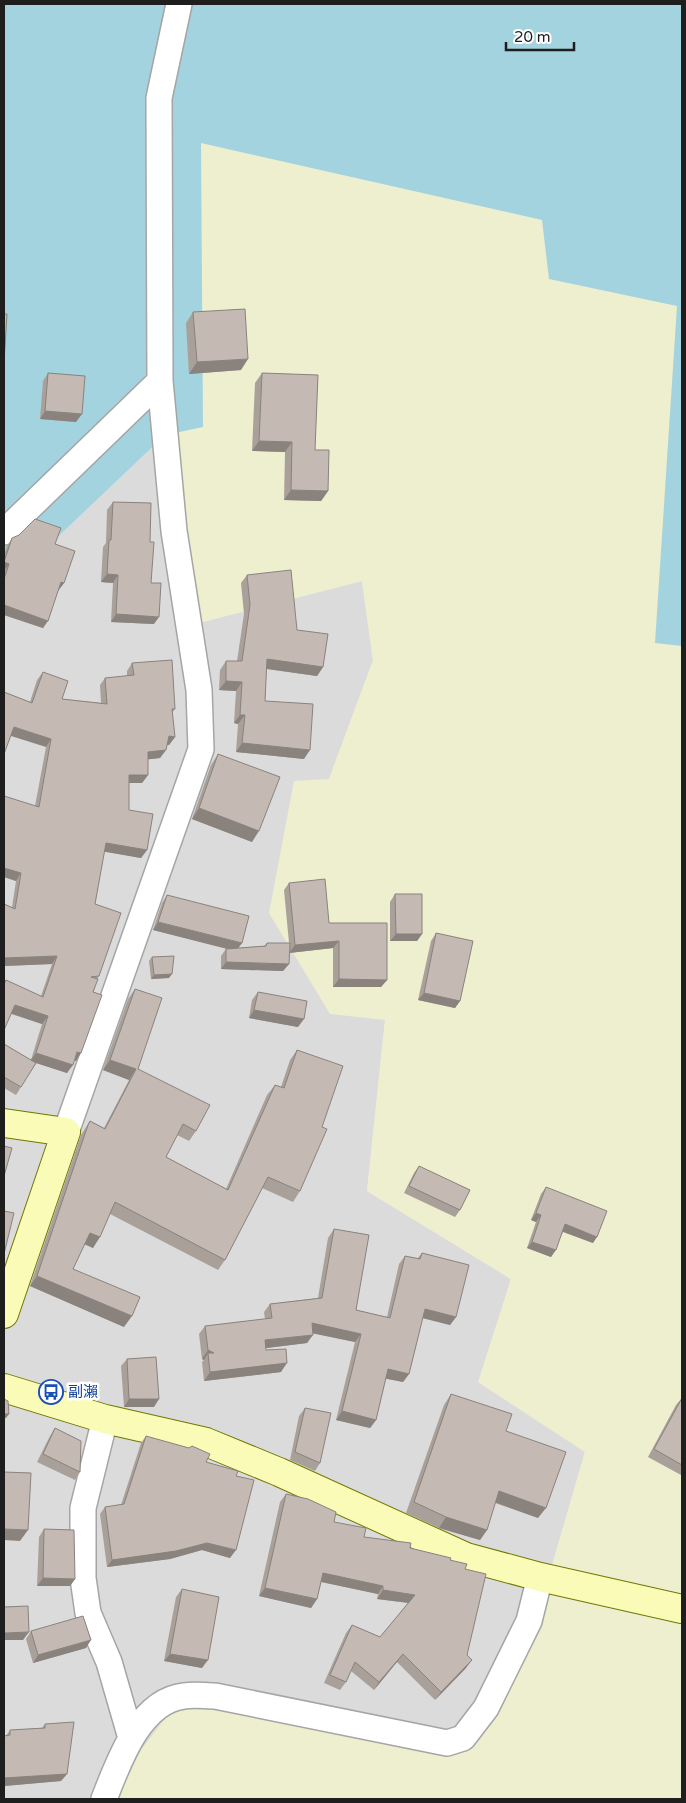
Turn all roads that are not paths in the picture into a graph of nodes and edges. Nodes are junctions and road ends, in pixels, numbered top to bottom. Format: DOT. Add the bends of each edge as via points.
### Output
graph roads {
  1 [pos="179,4"];
  2 [pos="160,381"];
  3 [pos="4,532"];
  4 [pos="4,1123"];
  5 [pos="66,1132"];
  6 [pos="4,1314"];
  7 [pos="4,1388"];
  8 [pos="105,1419"];
  9 [pos="540,1577"];
  10 [pos="682,1608"];
  11 [pos="131,1738"];
  12 [pos="104,1799"];
  1 -- 2 [label="street" via="159,98"];
  2 -- 3 [label="street"];
  2 -- 5 [label="street" via="174,531 200,690 201,749"];
  4 -- 5 [label="street"];
  5 -- 6 [label="street"];
  7 -- 8 [label="street"];
  8 -- 9 [label="street" via="206,1442 466,1556"];
  8 -- 11 [label="street" via="83,1508 83,1578 88,1613 108,1662"];
  9 -- 10 [label="street"];
  9 -- 11 [label="street" via="529,1621 486,1708 463,1738 447,1743 215,1696 182,1696 162,1705 140,1724"];
  11 -- 12 [label="street"];
}
